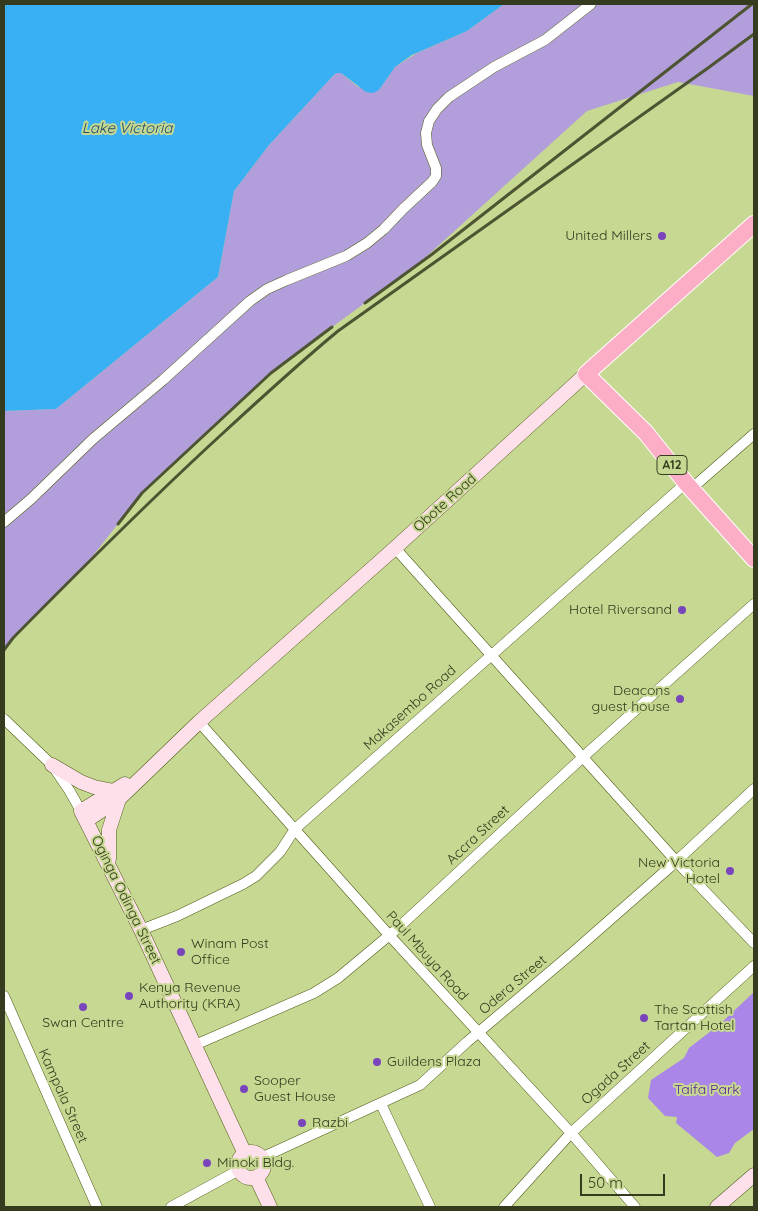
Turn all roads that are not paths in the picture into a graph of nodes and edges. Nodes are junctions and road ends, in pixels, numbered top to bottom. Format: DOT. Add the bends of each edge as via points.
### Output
graph roads {
  1 [pos="591,4"];
  2 [pos="754,224"];
  3 [pos="586,374"];
  4 [pos="754,434"];
  5 [pos="689,486"];
  6 [pos="4,522"];
  7 [pos="395,548"];
  8 [pos="754,559"];
  9 [pos="754,604"];
  10 [pos="490,654"];
  11 [pos="4,719"];
  12 [pos="199,722"];
  13 [pos="583,757"];
  14 [pos="52,764"];
  15 [pos="754,790"];
  16 [pos="117,795"];
  17 [pos="84,816"];
  18 [pos="294,828"];
  19 [pos="676,861"];
  20 [pos="110,867"];
  21 [pos="141,930"];
  22 [pos="389,935"];
  23 [pos="754,944"];
  24 [pos="754,966"];
  25 [pos="4,996"];
  26 [pos="479,1033"];
  27 [pos="195,1045"];
  28 [pos="381,1104"];
  29 [pos="571,1133"];
  30 [pos="246,1154"];
  31 [pos="261,1158"];
  32 [pos="239,1170"];
  33 [pos="754,1175"];
  34 [pos="256,1177"];
  35 [pos="184,1204"];
  36 [pos="96,1207"];
  37 [pos="171,1207"];
  38 [pos="270,1207"];
  39 [pos="430,1207"];
  40 [pos="504,1207"];
  41 [pos="635,1207"];
  42 [pos="718,1207"];
  1 -- 6 [label="street" via="545,40 494,67 449,97 437,109 426,133 436,176 384,229 346,256 280,283 250,301"];
  2 -- 3 [label="highway, Obote Road"];
  3 -- 5 [label="highway, A12" via="646,433"];
  3 -- 7 [label="main road, Obote Road"];
  4 -- 5 [label="street, Makasembo Road"];
  5 -- 8 [label="highway, A12"];
  5 -- 10 [label="street, Makasembo Road"];
  7 -- 10 [label="street"];
  7 -- 12 [label="main road, Obote Road"];
  9 -- 13 [label="street, Accra Street"];
  10 -- 13 [label="street"];
  10 -- 18 [label="street, Makasembo Road"];
  11 -- 14 [label="street"];
  12 -- 16 [label="main road, Obote Road"];
  12 -- 18 [label="street, Paul Mbuya Road"];
  13 -- 19 [label="street"];
  13 -- 22 [label="street, Accra Street"];
  14 -- 16 [label="main road" via="81,782"];
  14 -- 17 [label="street"];
  15 -- 19 [label="street, Odera Street"];
  16 -- 17 [label="main road" via="105,810"];
  16 -- 20 [label="main road" via="109,830"];
  17 -- 20 [label="main road, Oginga Odinga Street"];
  18 -- 21 [label="street, Makasembo Road" via="280,852 250,880"];
  18 -- 22 [label="street, Paul Mbuya Road"];
  19 -- 23 [label="street"];
  19 -- 26 [label="street, Odera Street"];
  20 -- 21 [label="main road, Oginga Odinga Street"];
  21 -- 27 [label="main road, Oginga Odinga Street"];
  22 -- 26 [label="street, Paul Mbuya Road"];
  22 -- 27 [label="street, Accra Street" via="338,978 314,993"];
  24 -- 29 [label="street, Ogada Street"];
  25 -- 36 [label="street, Kampala Street"];
  26 -- 28 [label="street, Odera Street" via="420,1085"];
  26 -- 29 [label="street, Paul Mbuya Road"];
  27 -- 30 [label="main road, Oginga Odinga Street"];
  28 -- 31 [label="street, Odera Street"];
  28 -- 39 [label="street"];
  29 -- 40 [label="street, Ogada Street"];
  29 -- 41 [label="street, Paul Mbuya Road"];
  30 -- 31 [label="main road" via="253,1153"];
  30 -- 32 [label="main road" via="238,1162"];
  31 -- 34 [label="main road" via="264,1166"];
  32 -- 34 [label="main road" via="246,1177"];
  32 -- 35 [label="street"];
  33 -- 42 [label="main road"];
  34 -- 38 [label="main road"];
  35 -- 37 [label="street"];
}
